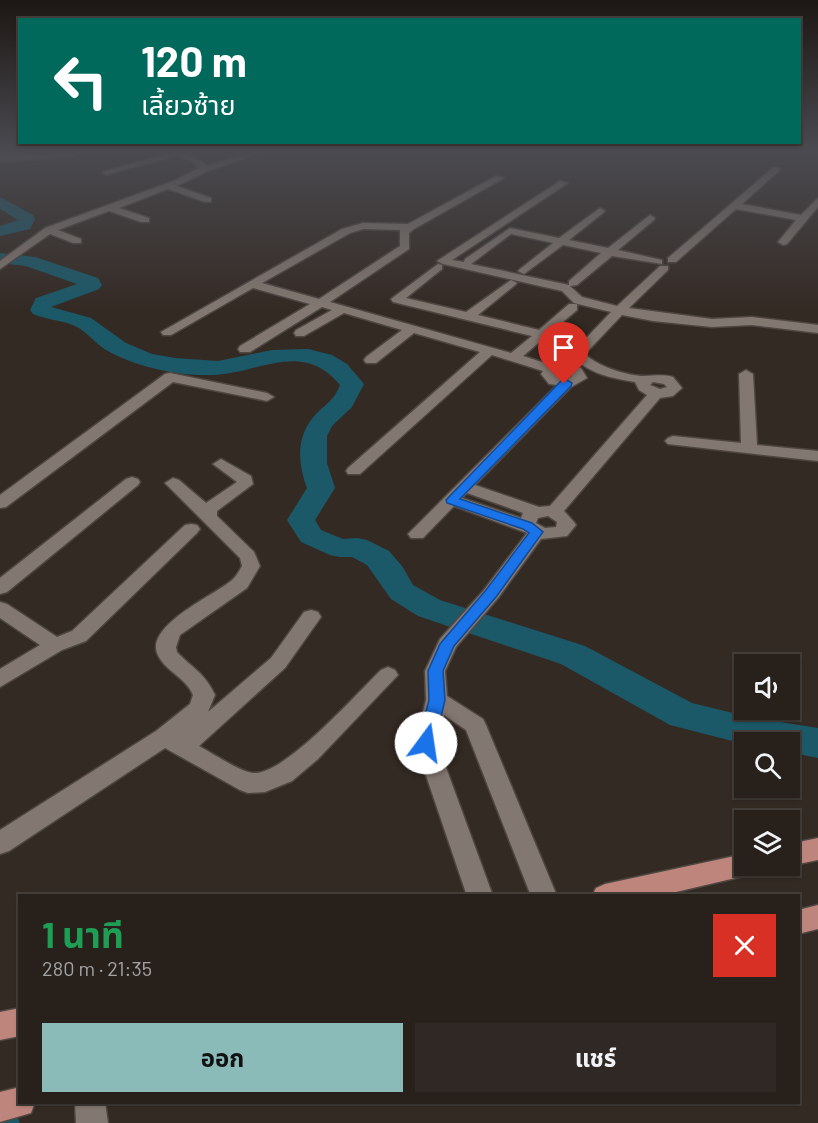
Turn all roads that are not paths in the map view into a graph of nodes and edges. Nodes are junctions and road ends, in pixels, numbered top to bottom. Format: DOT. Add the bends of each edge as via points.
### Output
graph roads {
  1 [pos="112,205"];
  2 [pos="449,205"];
  3 [pos="533,205"];
  4 [pos="542,205"];
  5 [pos="814,205"];
  6 [pos="734,206"];
  7 [pos="107,207"];
  8 [pos="600,211"];
  9 [pos="650,218"];
  10 [pos="802,218"];
  11 [pos="145,220"];
  12 [pos="410,227"];
  13 [pos="49,230"];
  14 [pos="510,231"];
  15 [pos="77,241"];
  16 [pos="561,242"];
  17 [pos="783,242"];
  18 [pos="610,252"];
  19 [pos="469,261"];
  20 [pos="665,263"];
  21 [pos="1,265"];
  22 [pos="438,267"];
  23 [pos="524,271"];
  24 [pos="511,283"];
  25 [pos="573,283"];
  26 [pos="252,284"];
  27 [pos="319,304"];
  28 [pos="573,307"];
  29 [pos="341,310"];
  30 [pos="619,311"];
  31 [pos="469,316"];
  32 [pos="411,329"];
  33 [pos="818,329"];
  34 [pos="167,332"];
  35 [pos="300,333"];
  36 [pos="541,334"];
  37 [pos="245,349"];
  38 [pos="490,350"];
  39 [pos="514,357"];
  40 [pos="371,360"];
  41 [pos="746,374"];
  42 [pos="644,380"];
  43 [pos="656,393"];
  44 [pos="267,397"];
  45 [pos="673,441"];
  46 [pos="748,448"];
  47 [pos="818,456"];
  48 [pos="221,464"];
  49 [pos="354,471"];
  50 [pos="132,482"];
  51 [pos="173,483"];
  52 [pos="466,487"];
  53 [pos="452,500"];
  54 [pos="0,503"];
  55 [pos="208,514"];
  56 [pos="533,523"];
  57 [pos="190,529"];
  58 [pos="417,534"];
  59 [pos="0,588"];
  60 [pos="0,609"];
  61 [pos="312,617"];
  62 [pos="55,645"];
  63 [pos="388,675"];
  64 [pos="0,679"];
  65 [pos="437,700"];
  66 [pos="173,742"];
  67 [pos="0,843"];
  68 [pos="818,849"];
  69 [pos="800,853"];
  70 [pos="734,867"];
  71 [pos="479,894"];
  72 [pos="543,894"];
  73 [pos="614,894"];
  74 [pos="818,917"];
  75 [pos="800,922"];
  76 [pos="18,1022"];
  77 [pos="0,1026"];
  78 [pos="90,1104"];
  79 [pos="92,1123"];
  1 -- 7 [label="street"];
  2 -- 12 [label="street"];
  3 -- 30 [label="street" via="443,261 566,288 578,300"];
  4 -- 14 [label="street"];
  5 -- 10 [label="street"];
  6 -- 10 [label="street"];
  6 -- 20 [label="street"];
  7 -- 11 [label="street"];
  7 -- 13 [label="street"];
  8 -- 16 [label="street"];
  9 -- 18 [label="street"];
  10 -- 17 [label="street"];
  12 -- 26 [label="street" via="363,226 346,231"];
  12 -- 27 [label="street" via="404,232 405,248"];
  13 -- 15 [label="street"];
  13 -- 21 [label="street"];
  14 -- 16 [label="street"];
  14 -- 19 [label="street"];
  16 -- 18 [label="street"];
  16 -- 23 [label="street"];
  18 -- 20 [label="street"];
  18 -- 25 [label="street"];
  20 -- 30 [label="street"];
  22 -- 31 [label="street" via="397,299"];
  24 -- 31 [label="street"];
  26 -- 27 [label="street"];
  26 -- 34 [label="street"];
  27 -- 29 [label="street"];
  27 -- 37 [label="street"];
  28 -- 36 [label="street"];
  29 -- 32 [label="street"];
  29 -- 35 [label="street"];
  30 -- 33 [label="street" via="711,323 752,321"];
  30 -- 42 [label="street" via="578,354 598,368"];
  31 -- 36 [label="street"];
  32 -- 38 [label="street"];
  32 -- 40 [label="street"];
  36 -- 39 [label="street"];
  38 -- 39 [label="street"];
  38 -- 49 [label="street"];
  39 -- 52 [label="street" via="552,370 566,368 579,373 578,381 567,383"];
  41 -- 46 [label="street"];
  42 -- 43 [label="street" via="644,387"];
  42 -- 43 [label="street" via="663,378 674,385 670,392"];
  43 -- 56 [label="street" via="554,512 566,521 565,529 556,534"];
  44 -- 54 [label="street" via="170,377"];
  45 -- 46 [label="street"];
  46 -- 47 [label="street"];
  48 -- 55 [label="street" via="244,479 245,484 208,509"];
  50 -- 59 [label="street"];
  51 -- 55 [label="street"];
  52 -- 53 [label="street"];
  52 -- 56 [label="street"];
  53 -- 56 [label="street"];
  53 -- 58 [label="street"];
  55 -- 66 [label="street" via="248,556 251,566 240,584 173,630 166,639 169,656 198,682 204,694 199,709"];
  56 -- 65 [label="street" via="491,594 447,644 435,671"];
  57 -- 62 [label="street" via="79,636"];
  60 -- 62 [label="street"];
  61 -- 66 [label="street" via="278,663"];
  62 -- 64 [label="street"];
  63 -- 66 [label="street" via="310,753 284,774 265,782 248,783"];
  65 -- 71 [label="street" via="426,743"];
  65 -- 72 [label="street" via="476,725"];
  66 -- 67 [label="street"];
  68 -- 69 [label="main road"];
  70 -- 73 [label="main road"];
  74 -- 75 [label="main road"];
  76 -- 77 [label="main road"];
  78 -- 79 [label="street"];
}
